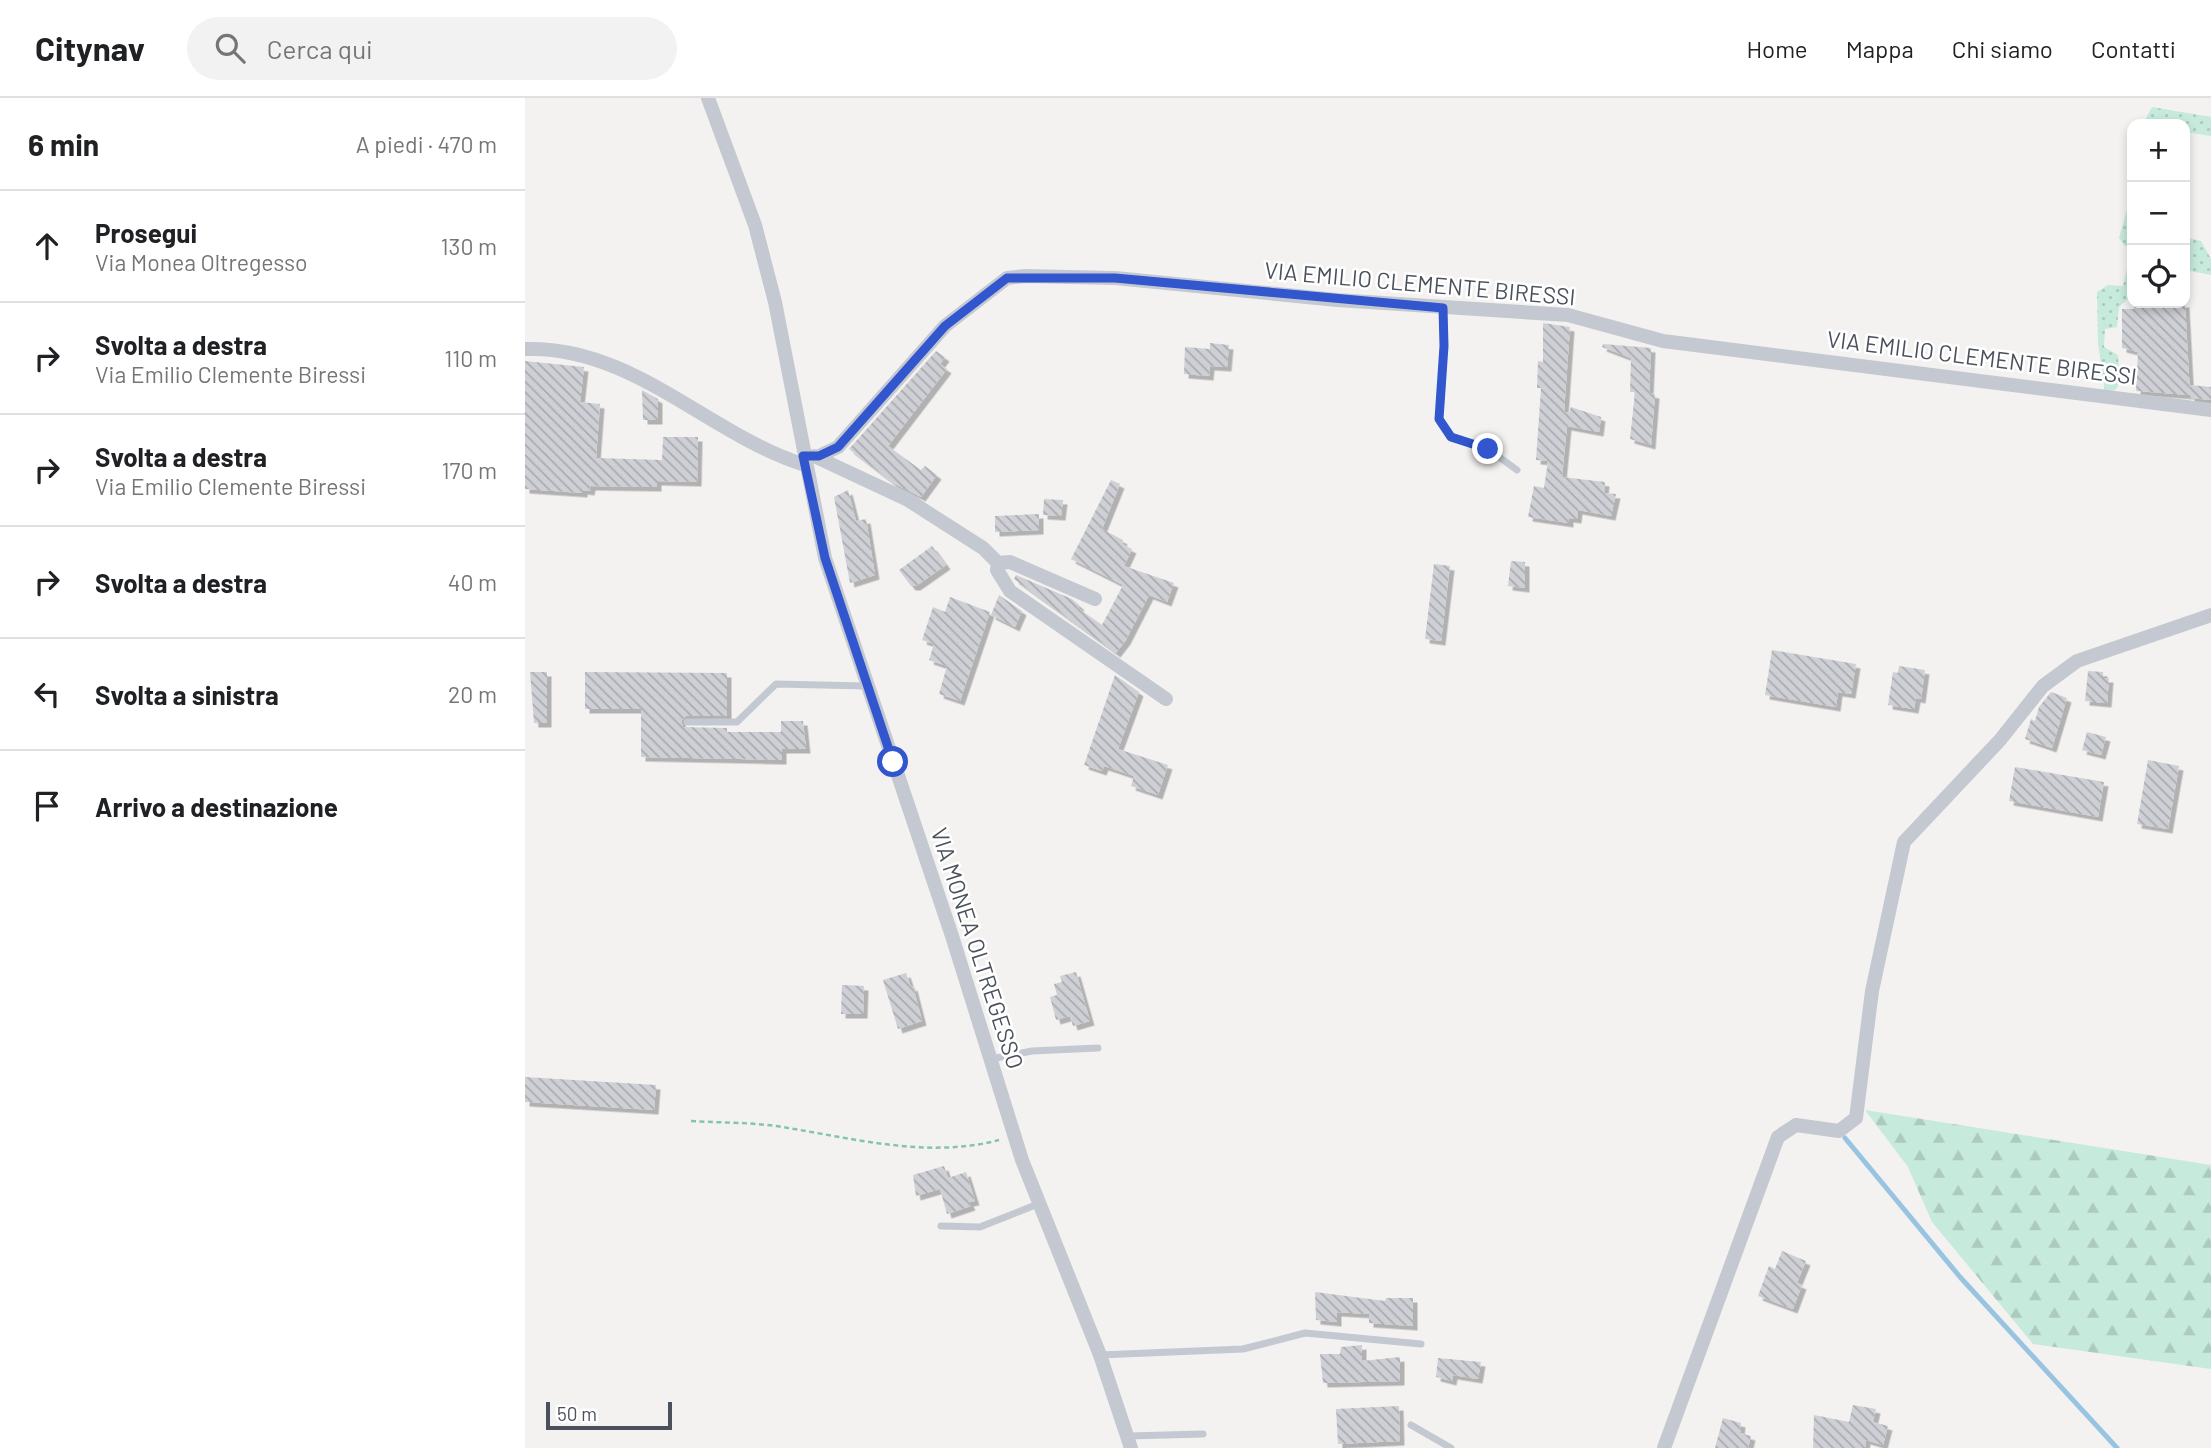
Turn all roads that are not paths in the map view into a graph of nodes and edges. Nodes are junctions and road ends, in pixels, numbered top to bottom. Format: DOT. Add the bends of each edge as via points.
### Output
graph roads {
  1 [pos="708,98"];
  2 [pos="1443,308"];
  3 [pos="525,349"];
  4 [pos="2211,410"];
  5 [pos="838,447"];
  6 [pos="819,456"];
  7 [pos="804,461"];
  8 [pos="837,466"];
  9 [pos="1517,470"];
  10 [pos="997,563"];
  11 [pos="1095,599"];
  12 [pos="2211,615"];
  13 [pos="866,686"];
  14 [pos="1167,699"];
  15 [pos="687,722"];
  16 [pos="1098,1048"];
  17 [pos="990,1059"];
  18 [pos="1038,1203"];
  19 [pos="941,1226"];
  20 [pos="1421,1344"];
  21 [pos="1100,1355"];
  22 [pos="1411,1425"];
  23 [pos="1203,1434"];
  24 [pos="1130,1442"];
  25 [pos="1451,1448"];
  26 [pos="1664,1448"];
  1 -- 7 [label="street, VIA MONEA OLTREGESSO" via="755,225 775,302"];
  2 -- 4 [label="street, VIA EMILIO CLEMENTE BIRESSI" via="1568,315 1663,341"];
  2 -- 5 [label="street, VIA EMILIO CLEMENTE BIRESSI" via="1115,278 1007,278 945,326"];
  2 -- 9 [label="lane" via="1439,419 1451,437 1488,449"];
  3 -- 7 [label="street" via="578,354 606,363 780,457"];
  5 -- 6 [label="street, VIA EMILIO CLEMENTE BIRESSI"];
  5 -- 8 [label="street"];
  6 -- 7 [label="street"];
  6 -- 8 [label="street"];
  7 -- 13 [label="street, VIA MONEA OLTREGESSO" via="825,558"];
  8 -- 10 [label="street" via="908,500 983,548"];
  10 -- 11 [label="street" via="1010,562"];
  10 -- 14 [label="street" via="1010,590"];
  12 -- 26 [label="street" via="2077,660 2043,686 2000,740 1904,842 1872,991 1856,1118 1839,1130 1796,1125 1778,1137"];
  13 -- 15 [label="lane" via="776,684 737,722"];
  13 -- 17 [label="street, VIA MONEA OLTREGESSO"];
  16 -- 17 [label="lane" via="1032,1051"];
  17 -- 18 [label="street, VIA MONEA OLTREGESSO"];
  18 -- 19 [label="lane" via="980,1227"];
  18 -- 21 [label="street, VIA MONEA OLTREGESSO"];
  20 -- 21 [label="lane" via="1304,1333 1243,1349"];
  21 -- 24 [label="street, VIA MONEA OLTREGESSO"];
  22 -- 25 [label="lane"];
  23 -- 24 [label="lane"];
}
